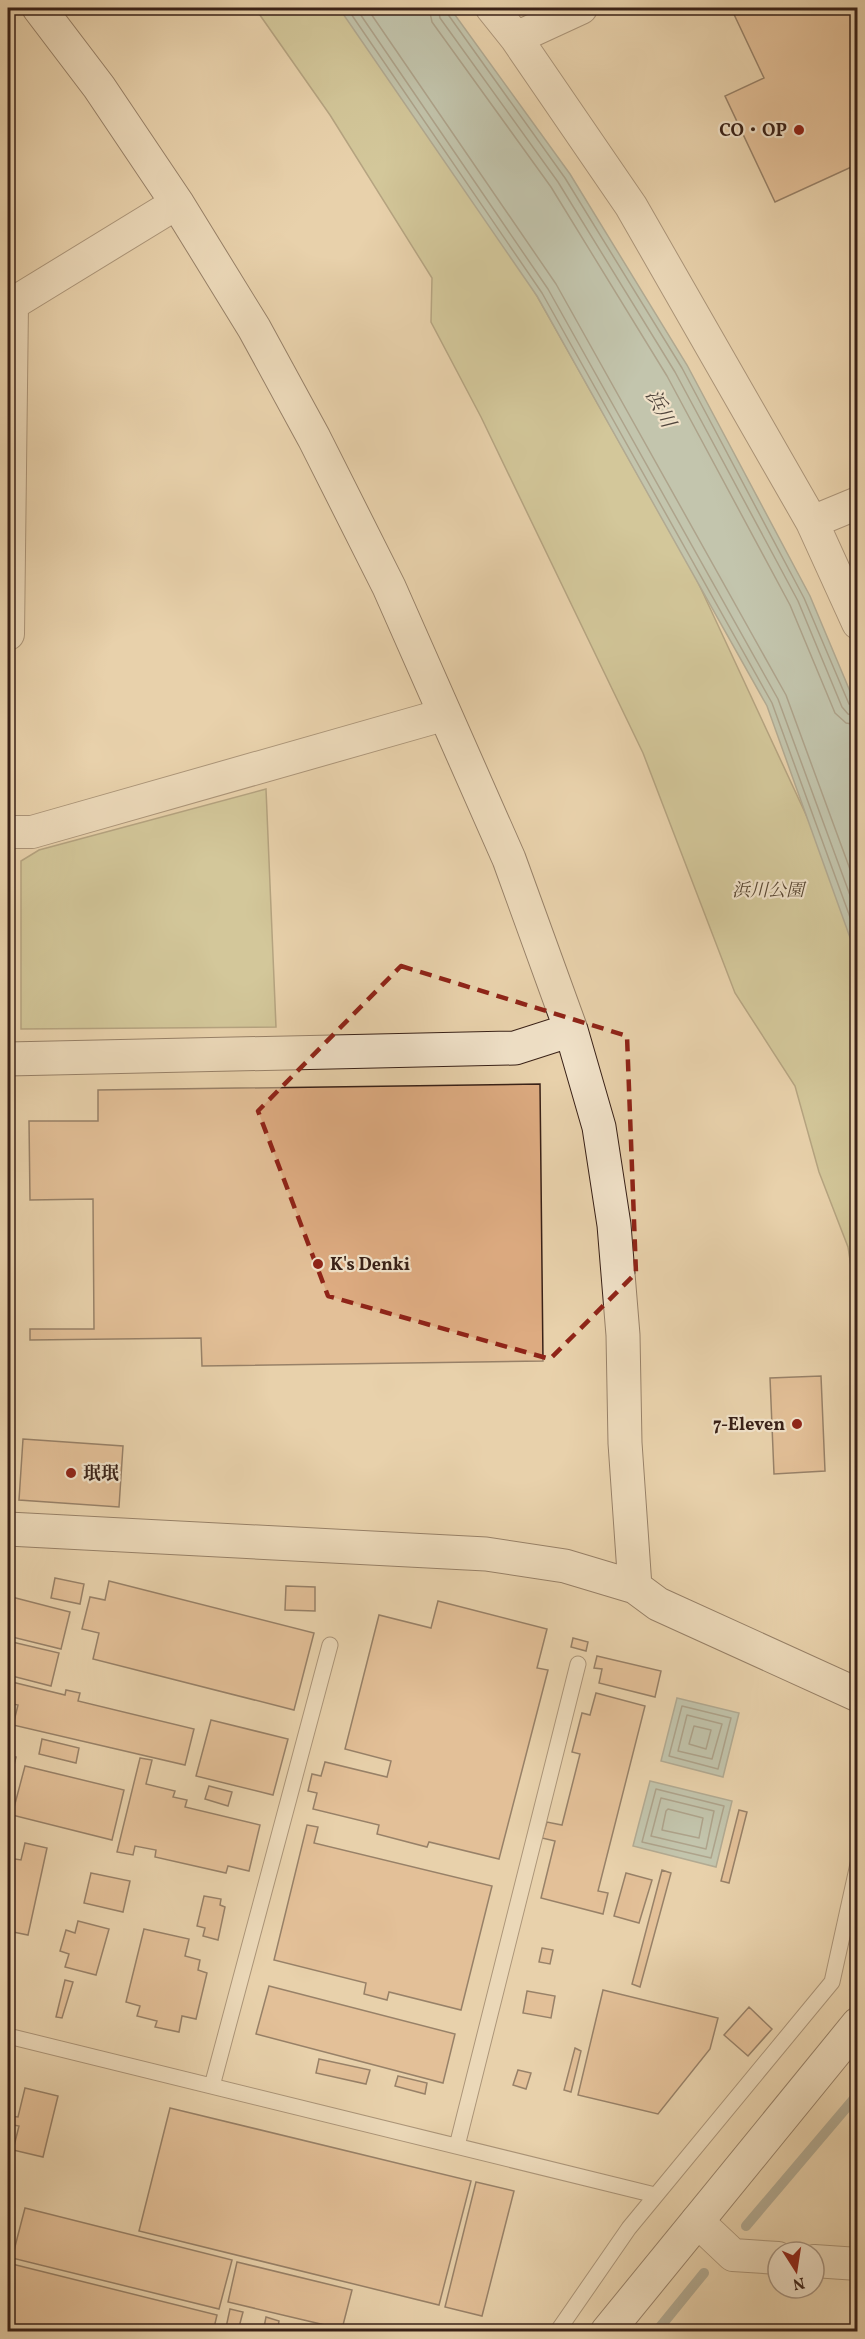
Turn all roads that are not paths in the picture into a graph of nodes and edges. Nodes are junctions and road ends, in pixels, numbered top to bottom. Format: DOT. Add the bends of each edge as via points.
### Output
graph roads {
  1 [pos="39,8"];
  2 [pos="492,8"];
  3 [pos="581,8"];
  4 [pos="516,38"];
  5 [pos="177,203"];
  6 [pos="10,305"];
  7 [pos="858,503"];
  8 [pos="812,522"];
  9 [pos="858,623"];
  10 [pos="8,634"];
  11 [pos="443,715"];
  12 [pos="8,832"];
  13 [pos="571,1030"];
  14 [pos="8,1059"];
  15 [pos="8,1529"];
  16 [pos="635,1587"];
  17 [pos="330,1646"];
  18 [pos="578,1664"];
  19 [pos="858,1695"];
  20 [pos="858,1864"];
  21 [pos="858,2024"];
  22 [pos="8,2036"];
  23 [pos="213,2086"];
  24 [pos="457,2146"];
  25 [pos="655,2195"];
  26 [pos="697,2221"];
  27 [pos="766,2257"];
  28 [pos="826,2262"];
  29 [pos="858,2264"];
  30 [pos="557,2331"];
  31 [pos="607,2331"];
  1 -- 5 [label="street" via="99,87"];
  2 -- 4 [label="street"];
  3 -- 4 [label="street"];
  4 -- 8 [label="street" via="631,206"];
  5 -- 6 [label="street"];
  5 -- 11 [label="street" via="254,328 314,438 389,587"];
  6 -- 10 [label="street"];
  7 -- 8 [label="street"];
  8 -- 9 [label="street"];
  11 -- 12 [label="street" via="32,832"];
  11 -- 13 [label="street" via="509,859"];
  13 -- 14 [label="street" via="515,1048"];
  13 -- 16 [label="street" via="599,1127 614,1225"];
  15 -- 16 [label="street" via="486,1554 565,1566"];
  16 -- 19 [label="street" via="658,1604"];
  17 -- 23 [label="lane"];
  18 -- 24 [label="lane"];
  20 -- 25 [label="lane" via="831,1982"];
  21 -- 26 [label="street"];
  22 -- 23 [label="lane"];
  23 -- 24 [label="lane"];
  24 -- 25 [label="lane"];
  25 -- 30 [label="lane"];
  26 -- 27 [label="street" via="734,2255"];
  26 -- 31 [label="street"];
  28 -- 29 [label="street"];
}
